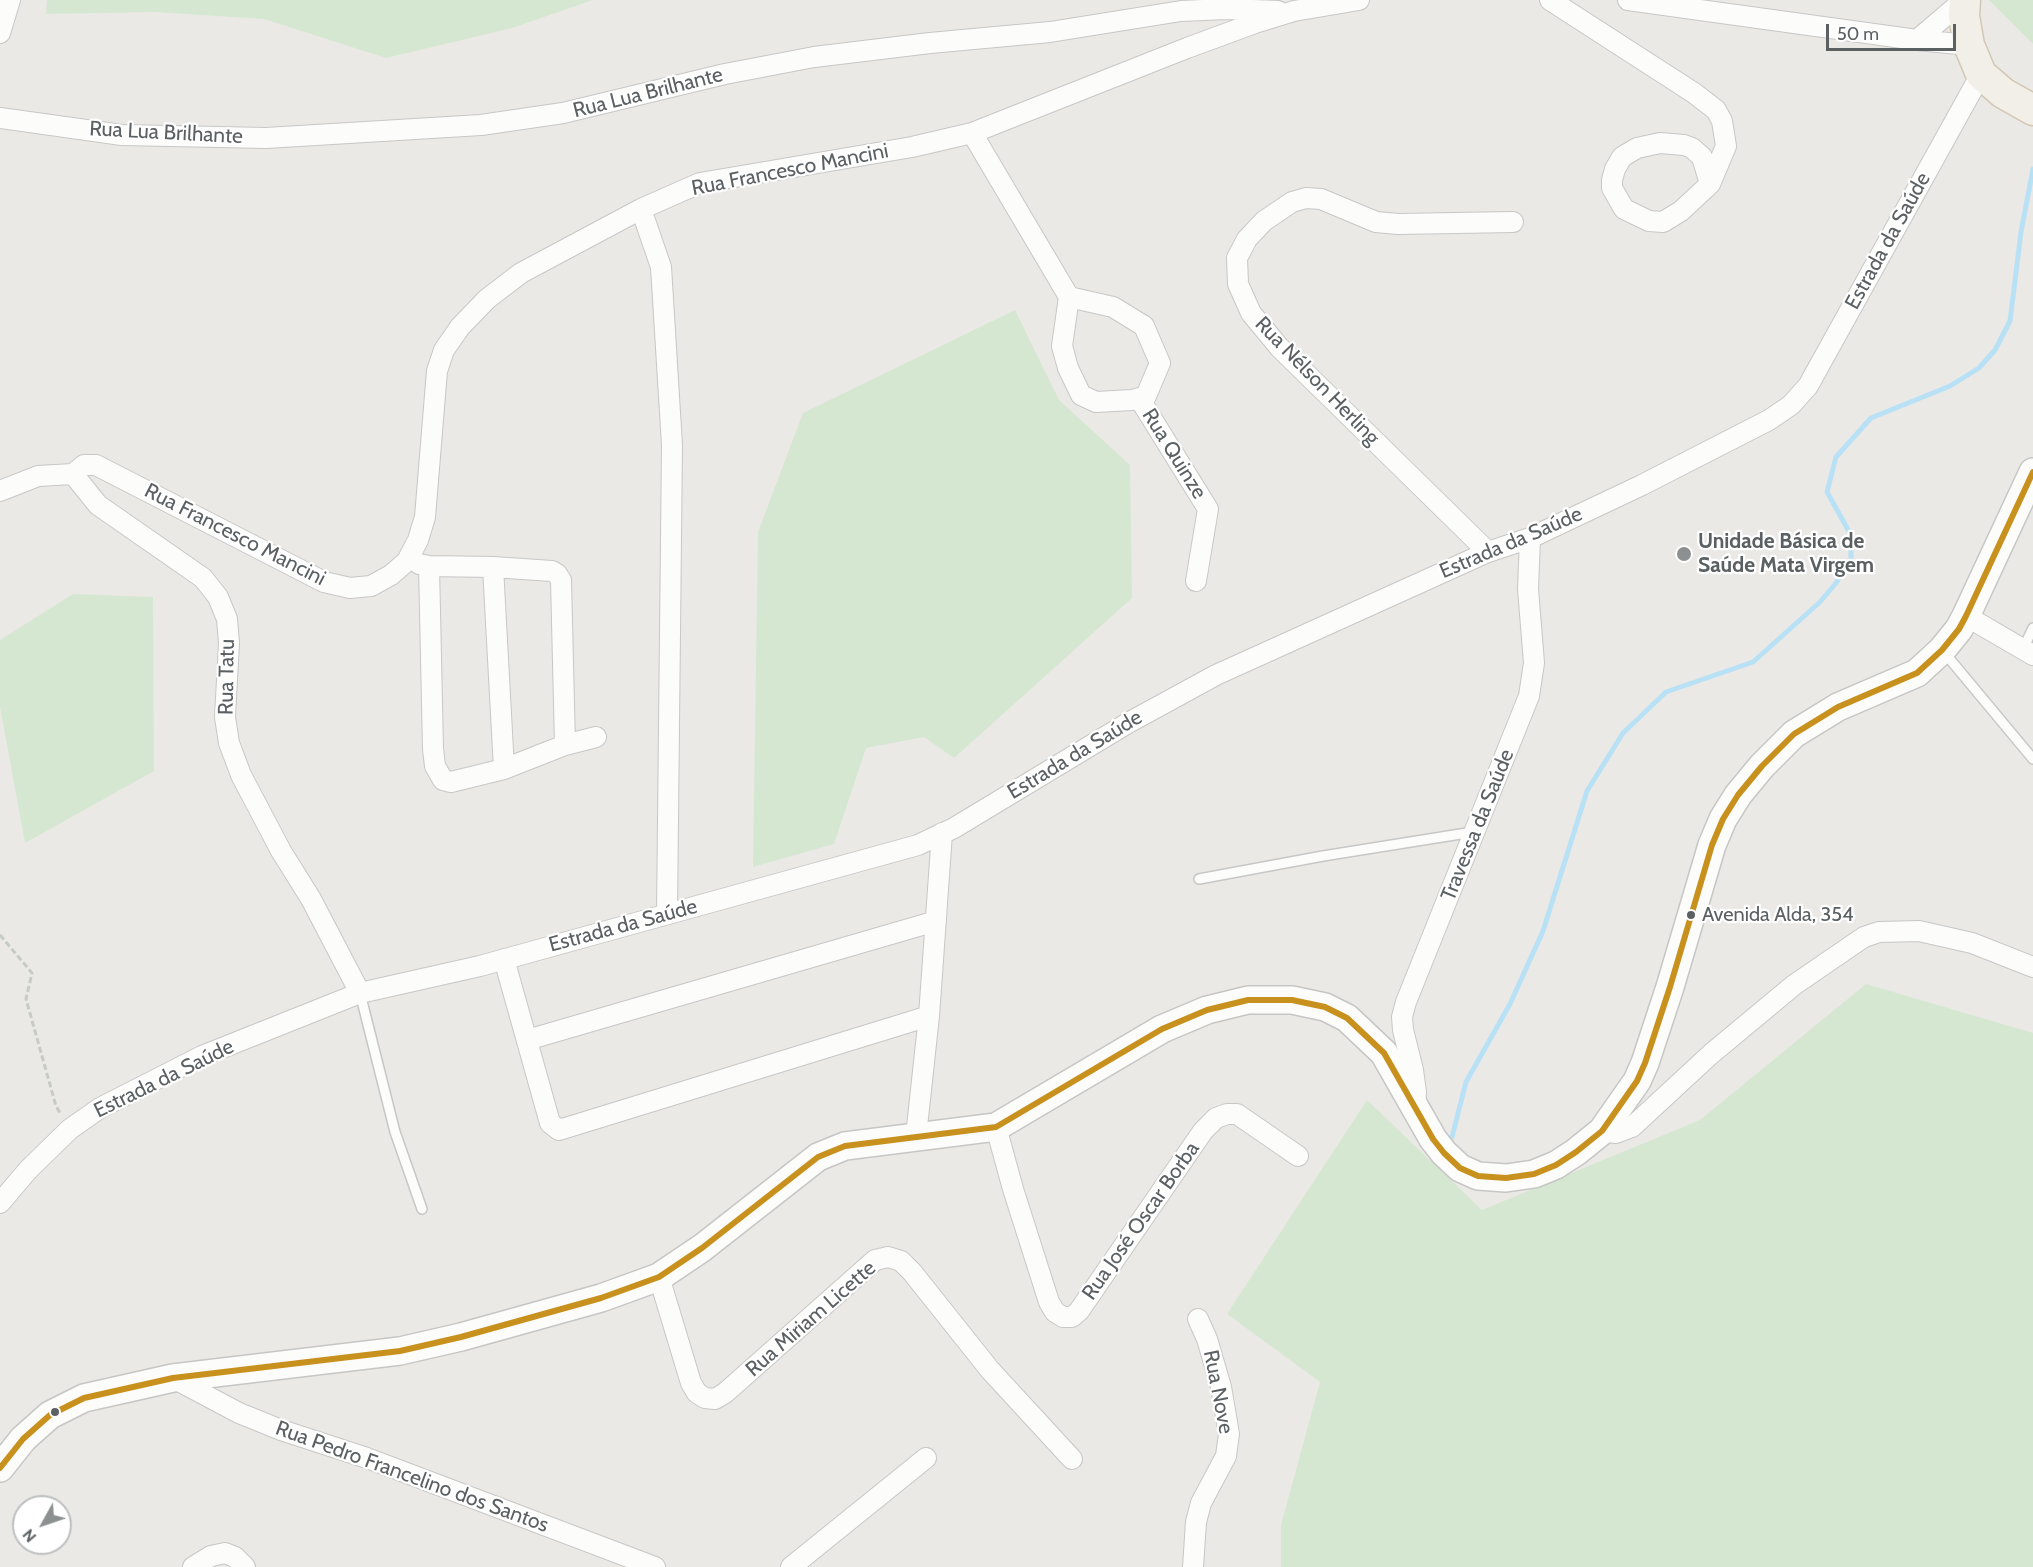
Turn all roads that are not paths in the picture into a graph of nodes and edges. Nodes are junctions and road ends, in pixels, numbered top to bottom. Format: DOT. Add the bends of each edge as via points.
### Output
graph roads {
  1 [pos="10,0"];
  2 [pos="1359,0"];
  3 [pos="1550,0"];
  4 [pos="1628,0"];
  5 [pos="1965,0"];
  6 [pos="1294,12"];
  7 [pos="0,33"];
  8 [pos="1917,40"];
  9 [pos="1969,45"];
  10 [pos="1981,74"];
  11 [pos="2033,110"];
  12 [pos="0,118"];
  13 [pos="972,133"];
  14 [pos="1710,184"];
  15 [pos="641,209"];
  16 [pos="1513,222"];
  17 [pos="1069,297"];
  18 [pos="1139,398"];
  19 [pos="2033,472"];
  20 [pos="73,474"];
  21 [pos="0,491"];
  22 [pos="1530,537"];
  23 [pos="1488,552"];
  24 [pos="407,561"];
  25 [pos="429,566"];
  26 [pos="493,567"];
  27 [pos="1196,581"];
  28 [pos="1966,615"];
  29 [pos="2033,628"];
  30 [pos="1942,650"];
  31 [pos="2028,652"];
  32 [pos="596,737"];
  33 [pos="565,745"];
  34 [pos="2033,759"];
  35 [pos="504,769"];
  36 [pos="1475,832"];
  37 [pos="942,833"];
  38 [pos="1199,879"];
  39 [pos="667,914"];
  40 [pos="936,921"];
  41 [pos="504,959"];
  42 [pos="2033,967"];
  43 [pos="360,993"];
  44 [pos="928,1016"];
  45 [pos="527,1040"];
  46 [pos="1415,1107"];
  47 [pos="996,1126"];
  48 [pos="1602,1131"];
  49 [pos="916,1136"];
  50 [pos="1298,1156"];
  51 [pos="0,1203"];
  52 [pos="422,1209"];
  53 [pos="659,1277"];
  54 [pos="1198,1319"];
  55 [pos="173,1378"];
  56 [pos="926,1458"];
  57 [pos="1072,1459"];
  58 [pos="0,1468"];
  59 [pos="193,1567"];
  60 [pos="245,1567"];
  61 [pos="655,1567"];
  62 [pos="791,1567"];
  63 [pos="1193,1567"];
  1 -- 7 [label="street"];
  2 -- 6 [label="street, Rua Francesco Mancini"];
  3 -- 14 [label="street" via="1716,110 1726,146"];
  4 -- 8 [label="street"];
  5 -- 8 [label="street"];
  5 -- 9 [label="main road"];
  6 -- 12 [label="street, Rua Lua Brilhante" via="1181,11 1050,32 814,57 563,113 481,125 266,138 122,135"];
  6 -- 13 [label="street, Rua Francesco Mancini" via="1187,48"];
  8 -- 9 [label="street"];
  9 -- 10 [label="main road"];
  10 -- 11 [label="main road" via="2003,93"];
  10 -- 22 [label="street, Estrada da Saúde" via="1808,386 1791,405 1642,485"];
  13 -- 15 [label="street, Rua Francesco Mancini" via="700,183"];
  13 -- 17 [label="street"];
  14 -- 14 [label="street" via="1663,222 1649,221 1624,209 1612,188 1622,157 1637,148 1660,143 1684,145 1697,151"];
  15 -- 24 [label="street, Rua Francesco Mancini" via="521,273 487,298 444,350 437,371 425,517"];
  15 -- 39 [label="street" via="661,267 672,445"];
  16 -- 23 [label="street, Rua Nélson Herling" via="1376,222 1321,199 1306,198 1264,220 1237,258 1238,284 1251,313 1279,347"];
  17 -- 18 [label="street, Rua Quinze" via="1062,346 1081,395 1096,402"];
  17 -- 18 [label="street, Rua Quinze" via="1113,307 1144,326 1160,363 1146,396"];
  18 -- 27 [label="street, Rua Quinze" via="1208,509"];
  19 -- 28 [label="street"];
  20 -- 21 [label="street" via="38,476"];
  20 -- 24 [label="street, Rua Francesco Mancini" via="84,465 96,465 324,582 350,588 371,586"];
  20 -- 43 [label="street, Rua Tatu" via="98,505 203,578 218,597 227,619 229,643 225,717 229,742 246,784"];
  22 -- 23 [label="street, Estrada da Saúde"];
  22 -- 36 [label="street, Travessa da Saúde" via="1528,589 1534,663 1529,696"];
  23 -- 37 [label="street, Estrada da Saúde" via="1216,675"];
  24 -- 25 [label="street"];
  25 -- 26 [label="street"];
  25 -- 35 [label="street" via="435,766 443,780 451,782"];
  26 -- 33 [label="street" via="552,571 561,580"];
  26 -- 35 [label="street"];
  28 -- 30 [label="street"];
  28 -- 31 [label="street"];
  29 -- 31 [label="lane"];
  30 -- 34 [label="lane"];
  30 -- 48 [label="street" via="1917,673 1838,707 1794,734 1738,795 1712,845 1645,1064"];
  32 -- 33 [label="street"];
  33 -- 35 [label="street"];
  36 -- 38 [label="lane"];
  36 -- 46 [label="street, Travessa da Saúde" via="1402,1017 1416,1092"];
  37 -- 39 [label="street, Estrada da Saúde" via="918,845"];
  37 -- 40 [label="street"];
  39 -- 41 [label="street, Estrada da Saúde"];
  40 -- 44 [label="street"];
  40 -- 45 [label="street"];
  41 -- 43 [label="street, Estrada da Saúde"];
  41 -- 45 [label="street"];
  42 -- 48 [label="street" via="1972,943 1927,932 1896,930 1864,937 1794,985 1632,1127 1616,1133"];
  43 -- 51 [label="street, Estrada da Saúde" via="202,1056 116,1099 70,1129"];
  43 -- 52 [label="lane" via="395,1132"];
  44 -- 45 [label="street" via="559,1130 550,1124"];
  44 -- 49 [label="street"];
  46 -- 47 [label="street" via="1384,1053 1347,1018 1325,1007 1292,1000 1248,1000 1207,1010 1162,1029"];
  46 -- 48 [label="street" via="1444,1153 1460,1168 1478,1176 1534,1174 1556,1165"];
  47 -- 49 [label="street"];
  47 -- 50 [label="street, Rua José Oscar Borba" via="1049,1302 1063,1317 1079,1311 1203,1131 1216,1118 1237,1114"];
  49 -- 53 [label="street" via="845,1146 818,1157"];
  53 -- 55 [label="street" via="602,1298 400,1351"];
  53 -- 57 [label="street, Rua Miriam Licette" via="691,1383 697,1393 715,1399 875,1260 888,1257 900,1261 990,1370"];
  54 -- 63 [label="street, Rua Nove" via="1221,1388 1229,1434 1226,1456 1201,1503"];
  55 -- 58 [label="street" via="84,1398 50,1415 23,1439"];
  55 -- 61 [label="street, Rua Pedro Francelino dos Santos" via="281,1430 378,1462"];
  56 -- 62 [label="street"];
  59 -- 60 [label="street" via="225,1553 236,1557"];
}
